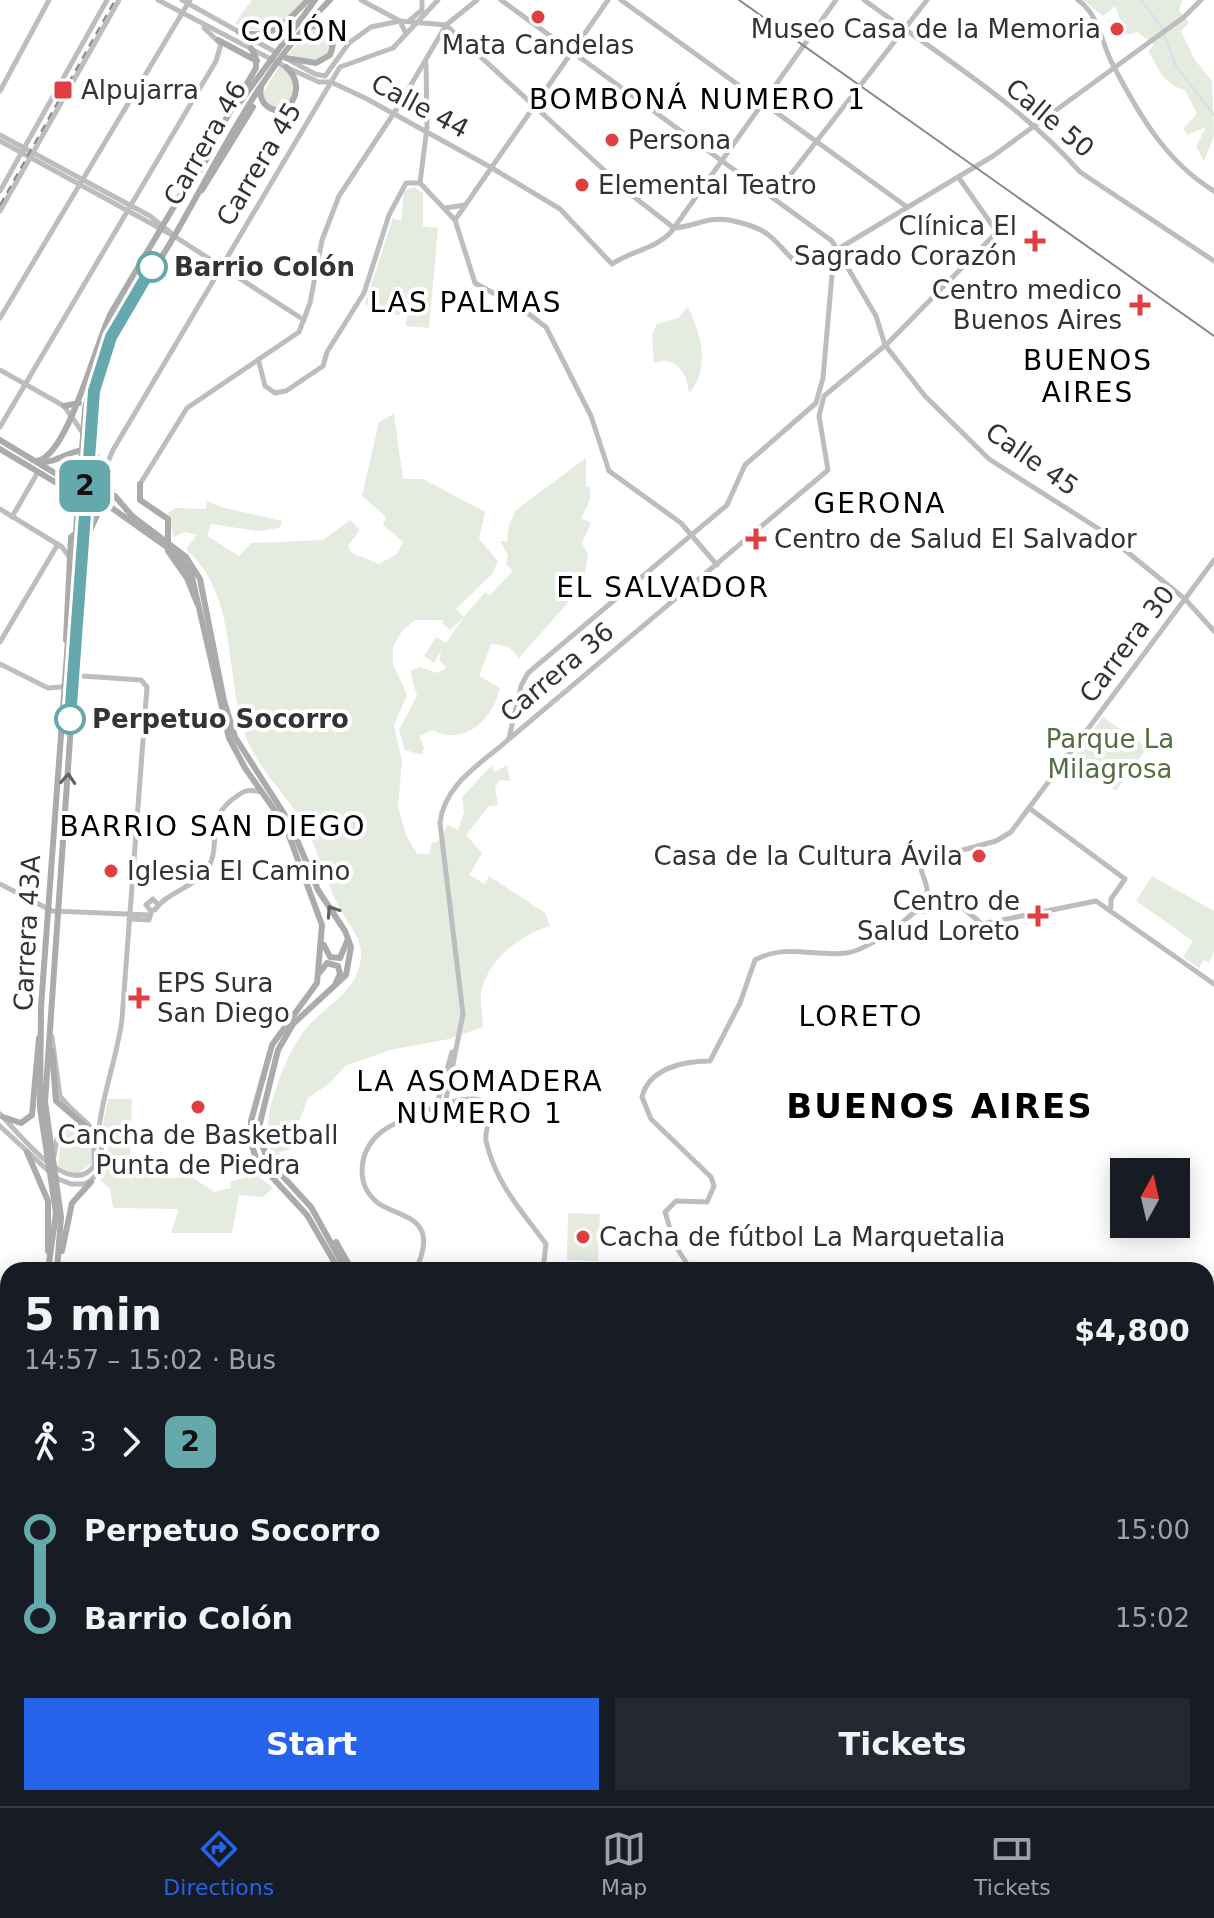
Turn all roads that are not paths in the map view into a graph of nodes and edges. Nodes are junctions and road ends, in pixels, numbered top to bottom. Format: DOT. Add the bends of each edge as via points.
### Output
graph roads {
  1 [pos="49,0"];
  2 [pos="107,0"];
  3 [pos="119,0"];
  4 [pos="158,0"];
  5 [pos="308,0"];
  6 [pos="315,0"];
  7 [pos="330,0"];
  8 [pos="361,0"];
  9 [pos="422,0"];
  10 [pos="437,0"];
  11 [pos="477,0"];
  12 [pos="501,0"];
  13 [pos="608,0"];
  14 [pos="621,0"];
  15 [pos="836,0"];
  16 [pos="864,0"];
  17 [pos="927,0"];
  18 [pos="1078,0"];
  19 [pos="1201,0"];
  20 [pos="186,1"];
  21 [pos="181,13"];
  22 [pos="187,17"];
  23 [pos="403,21"];
  24 [pos="418,22"];
  25 [pos="446,25"];
  26 [pos="302,29"];
  27 [pos="904,29"];
  28 [pos="239,32"];
  29 [pos="407,35"];
  30 [pos="218,40"];
  31 [pos="346,46"];
  32 [pos="251,48"];
  33 [pos="572,53"];
  34 [pos="354,61"];
  35 [pos="257,62"];
  36 [pos="286,62"];
  37 [pos="425,62"];
  38 [pos="1114,67"];
  39 [pos="331,82"];
  40 [pos="262,83"];
  41 [pos="0,91"];
  42 [pos="762,101"];
  43 [pos="535,104"];
  44 [pos="253,107"];
  45 [pos="394,114"];
  46 [pos="1030,126"];
  47 [pos="426,132"];
  48 [pos="0,135"];
  49 [pos="0,141"];
  50 [pos="818,141"];
  51 [pos="24,150"];
  52 [pos="32,154"];
  53 [pos="722,159"];
  54 [pos="492,168"];
  55 [pos="204,170"];
  56 [pos="959,178"];
  57 [pos="82,180"];
  58 [pos="420,183"];
  59 [pos="0,191"];
  60 [pos="1214,191"];
  61 [pos="773,197"];
  62 [pos="179,200"];
  63 [pos="466,204"];
  64 [pos="191,206"];
  65 [pos="907,207"];
  66 [pos="129,208"];
  67 [pos="445,208"];
  68 [pos="0,211"];
  69 [pos="455,220"];
  70 [pos="674,228"];
  71 [pos="160,229"];
  72 [pos="174,236"];
  73 [pos="837,252"];
  74 [pos="1214,261"];
  75 [pos="222,266"];
  76 [pos="119,302"];
  77 [pos="128,315"];
  78 [pos="0,318"];
  79 [pos="304,320"];
  80 [pos="885,345"];
  81 [pos="104,346"];
  82 [pos="259,362"];
  83 [pos="0,370"];
  84 [pos="26,384"];
  85 [pos="79,403"];
  86 [pos="64,406"];
  87 [pos="96,407"];
  88 [pos="73,417"];
  89 [pos="0,427"];
  90 [pos="0,440"];
  91 [pos="0,449"];
  92 [pos="96,457"];
  93 [pos="37,461"];
  94 [pos="38,472"];
  95 [pos="104,472"];
  96 [pos="140,484"];
  97 [pos="60,485"];
  98 [pos="112,494"];
  99 [pos="110,508"];
  100 [pos="0,509"];
  101 [pos="98,513"];
  102 [pos="12,517"];
  103 [pos="692,535"];
  104 [pos="87,537"];
  105 [pos="58,544"];
  106 [pos="70,560"];
  107 [pos="1214,560"];
  108 [pos="717,565"];
  109 [pos="76,597"];
  110 [pos="1185,599"];
  111 [pos="200,605"];
  112 [pos="1214,631"];
  113 [pos="0,642"];
  114 [pos="66,660"];
  115 [pos="76,663"];
  116 [pos="0,664"];
  117 [pos="75,677"];
  118 [pos="64,685"];
  119 [pos="509,739"];
  120 [pos="251,775"];
  121 [pos="244,792"];
  122 [pos="262,793"];
  123 [pos="1029,808"];
  124 [pos="0,884"];
  125 [pos="955,891"];
  126 [pos="1113,895"];
  127 [pos="953,899"];
  128 [pos="924,901"];
  129 [pos="1096,901"];
  130 [pos="158,903"];
  131 [pos="1111,908"];
  132 [pos="48,910"];
  133 [pos="928,910"];
  134 [pos="57,912"];
  135 [pos="915,912"];
  136 [pos="149,914"];
  137 [pos="129,917"];
  138 [pos="348,938"];
  139 [pos="322,942"];
  140 [pos="318,975"];
  141 [pos="1214,984"];
  142 [pos="334,985"];
  143 [pos="41,1007"];
  144 [pos="50,1028"];
  145 [pos="457,1041"];
  146 [pos="445,1104"];
  147 [pos="436,1107"];
  148 [pos="100,1109"];
  149 [pos="2,1116"];
  150 [pos="85,1118"];
  151 [pos="0,1126"];
  152 [pos="98,1137"];
  153 [pos="27,1152"];
  154 [pos="54,1162"];
  155 [pos="91,1182"];
  156 [pos="57,1241"];
  157 [pos="48,1262"];
  158 [pos="50,1262"];
  159 [pos="57,1262"];
  160 [pos="59,1262"];
  161 [pos="334,1262"];
  162 [pos="346,1262"];
  163 [pos="418,1262"];
  164 [pos="544,1262"];
  165 [pos="687,1262"];
  1 -- 41 [label="street"];
  2 -- 51 [label="street"];
  3 -- 52 [label="street"];
  4 -- 21 [label="street, Calle 44"];
  5 -- 28 [label="main road" via="273,33"];
  6 -- 55 [label="main road, Carrera 46" via="252,84"];
  7 -- 26 [label="main road, Carrera 46"];
  8 -- 23 [label="street"];
  9 -- 10 [label="street"];
  9 -- 23 [label="street" via="422,10"];
  10 -- 24 [label="street, Carrera 45"];
  11 -- 25 [label="street"];
  12 -- 33 [label="street"];
  13 -- 33 [label="street"];
  14 -- 42 [label="street"];
  15 -- 42 [label="street"];
  16 -- 27 [label="street, Calle 50"];
  17 -- 27 [label="street"];
  18 -- 38 [label="street" via="1093,15"];
  19 -- 38 [label="street"];
  20 -- 21 [label="street"];
  20 -- 28 [label="street, Calle 44"];
  21 -- 22 [label="street, Calle 44"];
  21 -- 57 [label="street"];
  22 -- 30 [label="street, Calle 44"];
  22 -- 32 [label="street, Calle 44"];
  23 -- 24 [label="street"];
  23 -- 29 [label="street"];
  23 -- 31 [label="street" via="371,27"];
  24 -- 25 [label="street"];
  24 -- 29 [label="street, Carrera 45"];
  25 -- 37 [label="street"];
  25 -- 43 [label="street"];
  26 -- 36 [label="main road" via="318,26 327,31 331,52 316,63"];
  26 -- 40 [label="main road, Carrera 46"];
  27 -- 46 [label="street, Calle 50"];
  27 -- 50 [label="street"];
  28 -- 36 [label="street, Calle 44"];
  29 -- 34 [label="street, Carrera 45" via="386,53"];
  30 -- 35 [label="main road"];
  30 -- 66 [label="street" via="216,61"];
  31 -- 34 [label="street" via="346,55"];
  31 -- 36 [label="street, Calle 44" via="325,76"];
  32 -- 35 [label="main road, Carrera 46"];
  32 -- 36 [label="street, Calle 44"];
  33 -- 43 [label="street"];
  33 -- 53 [label="street"];
  34 -- 39 [label="street, Carrera 45" via="342,65"];
  35 -- 62 [label="main road, Carrera 46"];
  36 -- 39 [label="street, Calle 44" via="319,82"];
  36 -- 40 [label="main road" via="296,93 288,108 279,111 263,102"];
  37 -- 45 [label="street"];
  37 -- 47 [label="street"];
  38 -- 46 [label="street"];
  38 -- 60 [label="street" via="1136,111 1191,175"];
  39 -- 45 [label="street, Calle 44"];
  39 -- 75 [label="street, Carrera 45"];
  40 -- 55 [label="main road, Carrera 46"];
  42 -- 50 [label="street"];
  42 -- 53 [label="street"];
  43 -- 54 [label="street"];
  43 -- 70 [label="street"];
  44 -- 64 [label="main road"];
  45 -- 47 [label="street, Calle 44"];
  45 -- 79 [label="street" via="336,203"];
  46 -- 56 [label="street"];
  46 -- 74 [label="street, Calle 50" via="1080,172"];
  47 -- 54 [label="street, Calle 44"];
  47 -- 58 [label="street"];
  48 -- 51 [label="street"];
  49 -- 51 [label="street"];
  50 -- 61 [label="street"];
  50 -- 65 [label="street"];
  51 -- 52 [label="street"];
  51 -- 59 [label="street"];
  52 -- 57 [label="street"];
  52 -- 68 [label="street"];
  53 -- 61 [label="street"];
  53 -- 70 [label="street"];
  54 -- 63 [label="street"];
  54 -- 70 [label="street, Calle 44" via="560,209 612,264 656,244"];
  55 -- 62 [label="main road, Carrera 46"];
  55 -- 64 [label="main road, Carrera 46"];
  56 -- 65 [label="street"];
  56 -- 80 [label="street" via="997,232"];
  57 -- 66 [label="street"];
  57 -- 78 [label="street"];
  58 -- 67 [label="street"];
  58 -- 82 [label="street" via="406,183 399,191 364,293 323,366 275,393 265,386"];
  61 -- 73 [label="street"];
  62 -- 71 [label="main road, Carrera 46"];
  63 -- 67 [label="street"];
  63 -- 69 [label="street"];
  64 -- 72 [label="main road, Carrera 46"];
  65 -- 73 [label="street"];
  66 -- 71 [label="street"];
  66 -- 84 [label="street"];
  67 -- 69 [label="street"];
  69 -- 103 [label="street" via="475,283 542,324 557,343 591,416 609,471"];
  70 -- 73 [label="street" via="706,219 729,220 763,231 798,263 819,263"];
  71 -- 72 [label="street"];
  71 -- 76 [label="main road, Carrera 46"];
  72 -- 75 [label="street"];
  72 -- 77 [label="main road, Carrera 46"];
  73 -- 80 [label="street, Calle 45" via="876,316"];
  73 -- 103 [label="street" via="816,403 750,460 727,505"];
  75 -- 79 [label="street"];
  75 -- 95 [label="street, Carrera 45"];
  76 -- 81 [label="main road, Carrera 46"];
  76 -- 85 [label="main road, Carrera 46" via="93,354"];
  77 -- 81 [label="main road, Carrera 46"];
  77 -- 87 [label="main road, Carrera 46"];
  79 -- 82 [label="street" via="293,339"];
  80 -- 108 [label="street, Carrera 36" via="824,396 819,416 828,470"];
  80 -- 110 [label="street, Calle 45" via="925,396 989,459 1095,527"];
  81 -- 109 [label="main road, Carrera 46" via="85,409"];
  82 -- 96 [label="street" via="187,408"];
  83 -- 84 [label="street"];
  84 -- 86 [label="street"];
  84 -- 89 [label="street"];
  85 -- 86 [label="main road"];
  85 -- 87 [label="main road" via="84,411"];
  85 -- 88 [label="main road, Carrera 46"];
  86 -- 88 [label="street"];
  87 -- 92 [label="main road, Carrera 46"];
  88 -- 92 [label="street"];
  88 -- 93 [label="main road, Carrera 46" via="50,454"];
  90 -- 93 [label="main road"];
  91 -- 94 [label="main road"];
  92 -- 93 [label="main road" via="79,450 53,462"];
  92 -- 95 [label="main road"];
  93 -- 98 [label="main road" via="73,484"];
  94 -- 97 [label="main road"];
  94 -- 102 [label="street"];
  95 -- 98 [label="main road"];
  96 -- 111 [label="main road" via="140,500 170,525 167,548"];
  97 -- 99 [label="main road"];
  97 -- 101 [label="main road" via="78,512"];
  98 -- 99 [label="main road"];
  138 -- 98 [label="main road, one-way" via="314,881 290,823 235,737 195,569"];
  99 -- 101 [label="main road"];
  99 -- 111 [label="main road" via="185,563"];
  100 -- 102 [label="street"];
  101 -- 104 [label="main road"];
  102 -- 105 [label="street"];
  103 -- 108 [label="street"];
  103 -- 119 [label="street" via="528,673"];
  104 -- 106 [label="main road" via="73,533"];
  104 -- 115 [label="main road"];
  105 -- 106 [label="street"];
  105 -- 113 [label="street"];
  106 -- 114 [label="main road"];
  107 -- 110 [label="street, Carrera 30"];
  108 -- 119 [label="street, Carrera 36"];
  109 -- 114 [label="main road, Carrera 43A"];
  109 -- 115 [label="main road, Carrera 43A"];
  110 -- 112 [label="street, Calle 45"];
  110 -- 123 [label="street, Carrera 30"];
  111 -- 120 [label="main road" via="229,738"];
  114 -- 118 [label="main road, Carrera 43A"];
  115 -- 117 [label="main road, Carrera 43A"];
  116 -- 118 [label="street" via="43,687"];
  117 -- 118 [label="street"];
  134 -- 117 [label="main road, Carrera 43A, one-way"];
  117 -- 137 [label="street" via="145,682"];
  118 -- 132 [label="main road, Carrera 43A"];
  119 -- 145 [label="street, Carrera 36" via="457,784 440,823 458,953 462,1025"];
  120 -- 121 [label="street"];
  120 -- 122 [label="main road"];
  121 -- 122 [label="street"];
  121 -- 130 [label="street" via="216,815 209,865 197,879"];
  122 -- 139 [label="main road" via="290,835 320,915"];
  123 -- 126 [label="street" via="1125,879"];
  123 -- 128 [label="street, Carrera 30" via="1005,837 926,860 921,868 928,890"];
  124 -- 132 [label="street"];
  125 -- 127 [label="street"];
  126 -- 129 [label="street"];
  126 -- 131 [label="street"];
  127 -- 129 [label="street" via="982,924"];
  127 -- 133 [label="street"];
  128 -- 133 [label="street"];
  128 -- 135 [label="street"];
  129 -- 131 [label="street"];
  130 -- 136 [label="street"];
  130 -- 136 [label="street" via="148,901"];
  131 -- 141 [label="street"];
  132 -- 134 [label="street"];
  132 -- 143 [label="main road, Carrera 43A"];
  133 -- 135 [label="street"];
  134 -- 137 [label="street"];
  134 -- 144 [label="main road, Carrera 43A"];
  135 -- 165 [label="street" via="854,952 793,949 755,960 710,1061 671,1066 642,1092 651,1119 711,1177 713,1195 700,1204 671,1202 665,1212"];
  136 -- 137 [label="street"];
  137 -- 148 [label="street" via="120,1041"];
  138 -- 139 [label="main road" via="340,958 330,957"];
  138 -- 142 [label="main road" via="348,968"];
  139 -- 140 [label="main road"];
  140 -- 142 [label="main road" via="327,963 338,966"];
  140 -- 161 [label="main road" via="313,993 272,1045 249,1135 257,1161 307,1215"];
  142 -- 162 [label="main road" via="284,1039 258,1131 267,1159 311,1207"];
  143 -- 149 [label="main road" via="34,1111 21,1123"];
  143 -- 156 [label="main road, Carrera 43A" via="40,1108"];
  144 -- 150 [label="street" via="58,1093"];
  144 -- 152 [label="main road" via="54,1096"];
  144 -- 154 [label="main road, Carrera 43A" via="45,1108"];
  145 -- 146 [label="street"];
  145 -- 147 [label="street"];
  146 -- 147 [label="street"];
  146 -- 164 [label="street" via="462,1099 490,1104 486,1139 495,1167 516,1209 546,1244"];
  147 -- 163 [label="street" via="381,1132 362,1167 363,1186 373,1198 422,1231"];
  148 -- 150 [label="street"];
  148 -- 152 [label="street"];
  149 -- 154 [label="street" via="58,1171 71,1177 83,1176 95,1161 93,1137 77,1126 60,1134"];
  150 -- 152 [label="street"];
  151 -- 153 [label="street"];
  152 -- 155 [label="street" via="101,1161"];
  153 -- 155 [label="street" via="61,1181"];
  153 -- 157 [label="main road" via="49,1207"];
  154 -- 156 [label="main road, Carrera 43A" via="61,1217"];
  155 -- 160 [label="main road" via="70,1207"];
  156 -- 158 [label="main road, Carrera 43A"];
  156 -- 159 [label="main road, Carrera 43A"];
}
